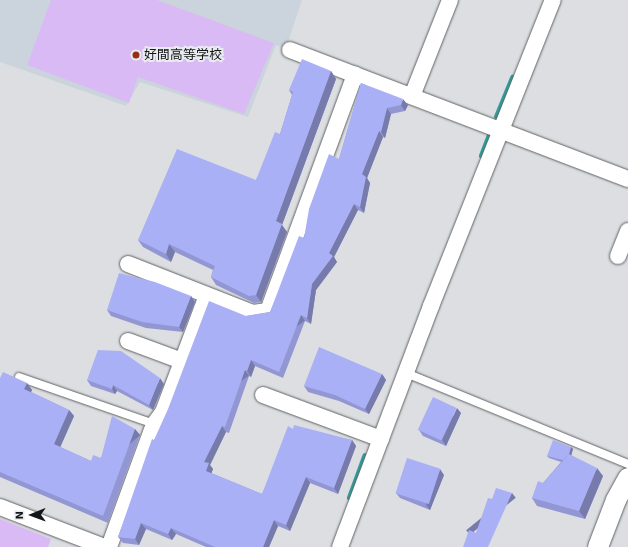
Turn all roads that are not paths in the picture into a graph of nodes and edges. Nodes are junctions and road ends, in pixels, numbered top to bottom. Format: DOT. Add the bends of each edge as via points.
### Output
graph roads {
  1 [pos="450,0"];
  2 [pos="553,0"];
  3 [pos="290,50"];
  4 [pos="355,74"];
  5 [pos="412,96"];
  6 [pos="501,129"];
  7 [pos="628,179"];
  8 [pos="628,231"];
  9 [pos="618,256"];
  10 [pos="128,264"];
  11 [pos="205,301"];
  12 [pos="128,341"];
  13 [pos="182,361"];
  14 [pos="406,373"];
  15 [pos="19,378"];
  16 [pos="263,394"];
  17 [pos="154,424"];
  18 [pos="381,439"];
  19 [pos="628,464"];
  20 [pos="628,478"];
  21 [pos="0,507"];
  22 [pos="104,547"];
  23 [pos="109,547"];
  24 [pos="340,547"];
  25 [pos="598,547"];
  1 -- 5 [label="street"];
  2 -- 6 [label="street"];
  3 -- 4 [label="street"];
  4 -- 5 [label="street"];
  4 -- 10 [label="street" via="268,311 253,313"];
  5 -- 6 [label="street"];
  6 -- 7 [label="street"];
  6 -- 14 [label="street"];
  8 -- 9 [label="street"];
  11 -- 13 [label="street"];
  12 -- 13 [label="street"];
  13 -- 17 [label="street" via="163,412"];
  14 -- 18 [label="street"];
  14 -- 19 [label="lane"];
  15 -- 17 [label="lane"];
  16 -- 18 [label="street"];
  17 -- 23 [label="street"];
  18 -- 24 [label="street"];
  20 -- 25 [label="street" via="616,500"];
  21 -- 22 [label="street"];
}
